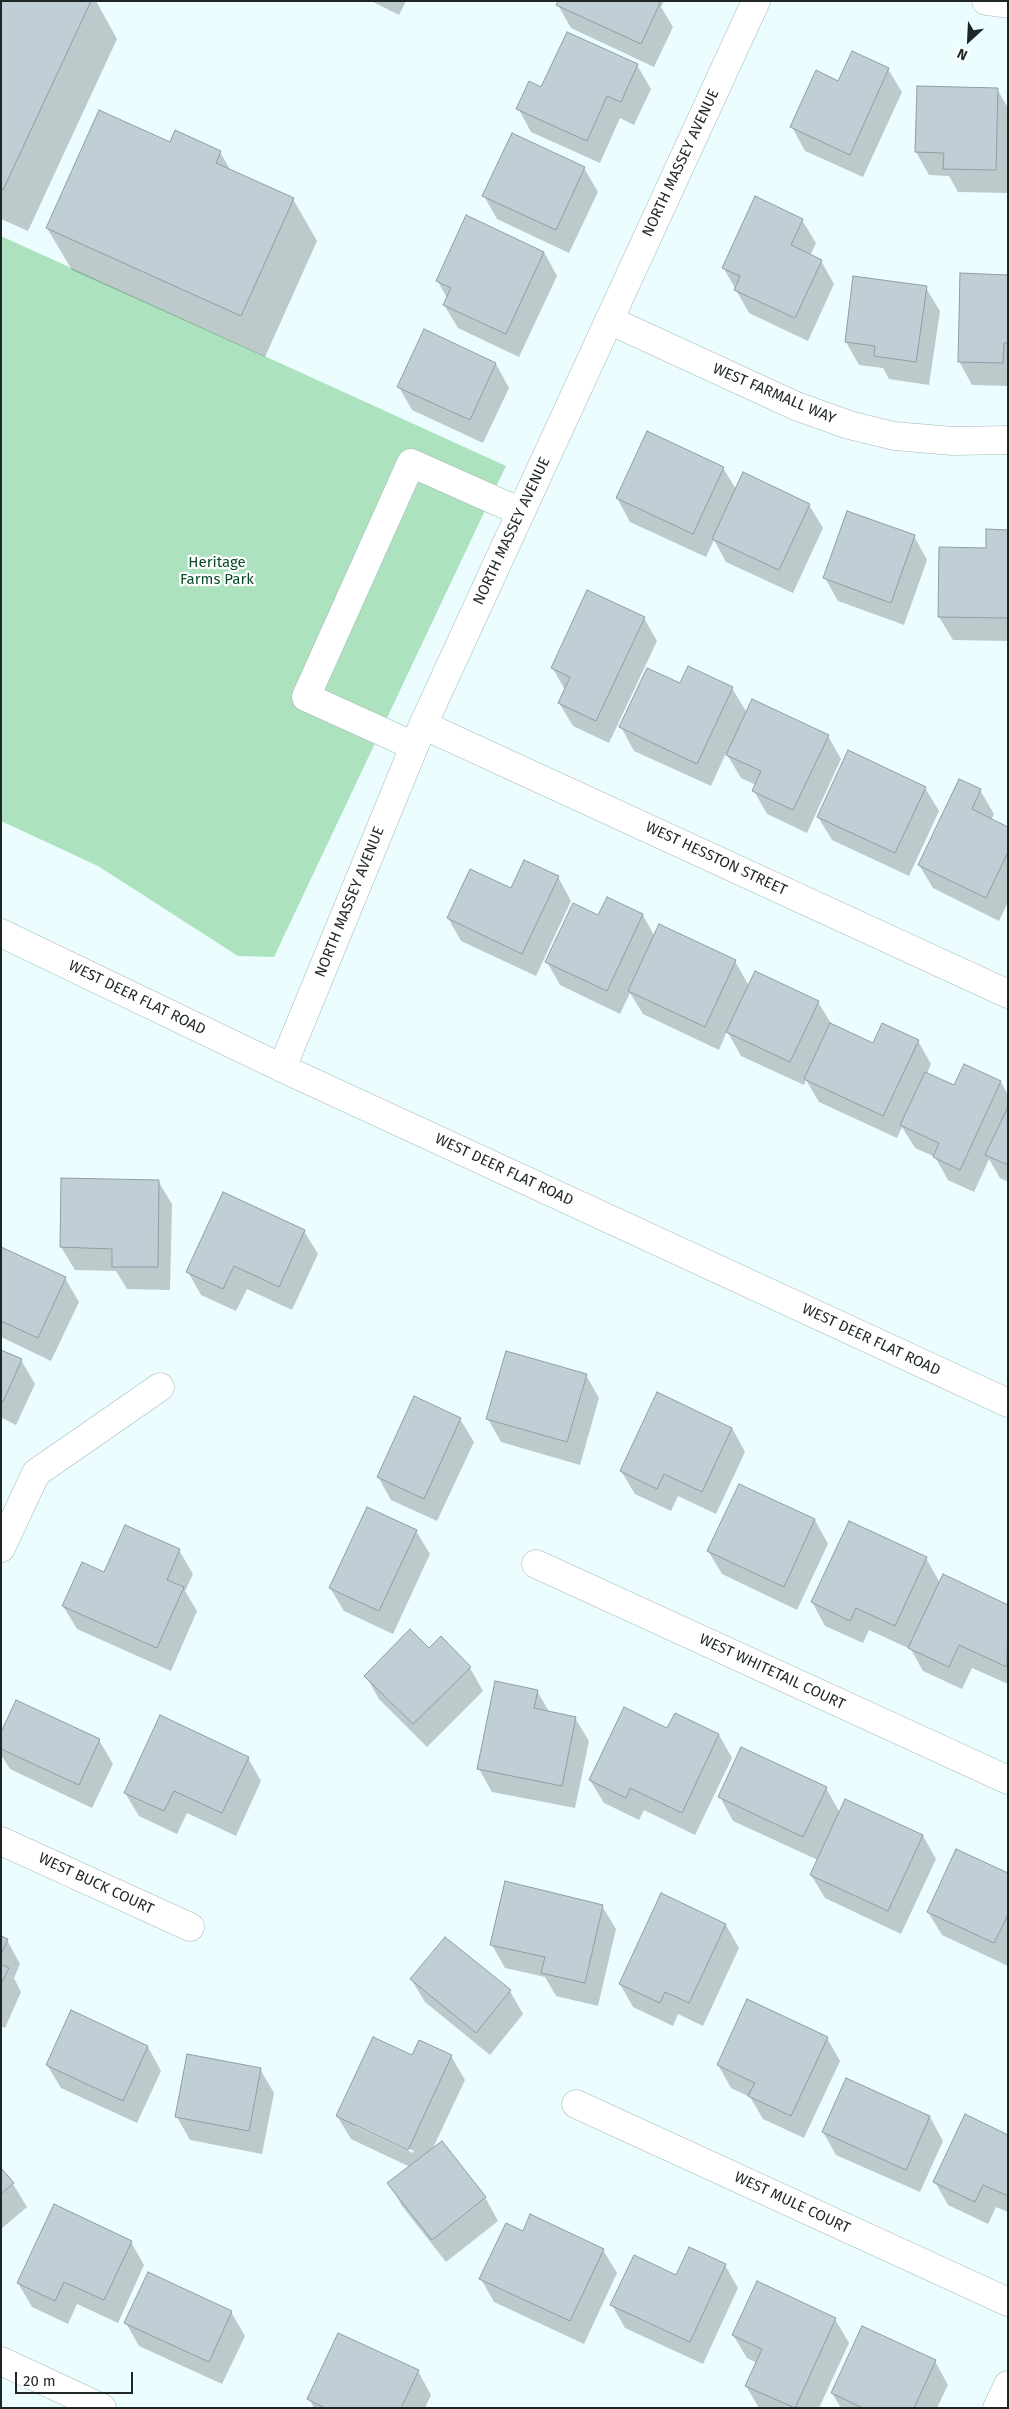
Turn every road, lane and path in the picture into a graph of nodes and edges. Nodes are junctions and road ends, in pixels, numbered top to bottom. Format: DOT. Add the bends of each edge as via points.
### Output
graph roads {
  1 [pos="756,1"];
  2 [pos="986,1"];
  3 [pos="1008,4"];
  4 [pos="609,320"];
  5 [pos="1008,440"];
  6 [pos="521,512"];
  7 [pos="419,736"];
  8 [pos="1,933"];
  9 [pos="1008,994"];
  10 [pos="282,1068"];
  11 [pos="160,1387"];
  12 [pos="1008,1403"];
  13 [pos="1,1548"];
  14 [pos="536,1564"];
  15 [pos="1008,1780"];
  16 [pos="1,1841"];
  17 [pos="190,1927"];
  18 [pos="576,2104"];
  19 [pos="1008,2302"];
  20 [pos="1,2361"];
  21 [pos="1008,2385"];
  22 [pos="102,2408"];
  23 [pos="997,2408"];
  1 -- 4 [label="street, NORTH MASSEY AVENUE"];
  2 -- 3 [label="street"];
  4 -- 5 [label="street, WEST FARMALL WAY" via="796,406 849,425 894,436 953,441"];
  4 -- 6 [label="street, NORTH MASSEY AVENUE"];
  6 -- 7 [label="street, NORTH MASSEY AVENUE"];
  6 -- 7 [label="street, WEST HESSTON STREET" via="411,463 306,696"];
  7 -- 9 [label="street, WEST HESSTON STREET"];
  7 -- 10 [label="street, NORTH MASSEY AVENUE"];
  8 -- 10 [label="street, WEST DEER FLAT ROAD"];
  10 -- 12 [label="street, WEST DEER FLAT ROAD"];
  11 -- 13 [label="street" via="36,1473"];
  14 -- 15 [label="street, WEST WHITETAIL COURT"];
  16 -- 17 [label="street, WEST BUCK COURT"];
  18 -- 19 [label="street, WEST MULE COURT"];
  20 -- 22 [label="street"];
  21 -- 23 [label="street"];
}
